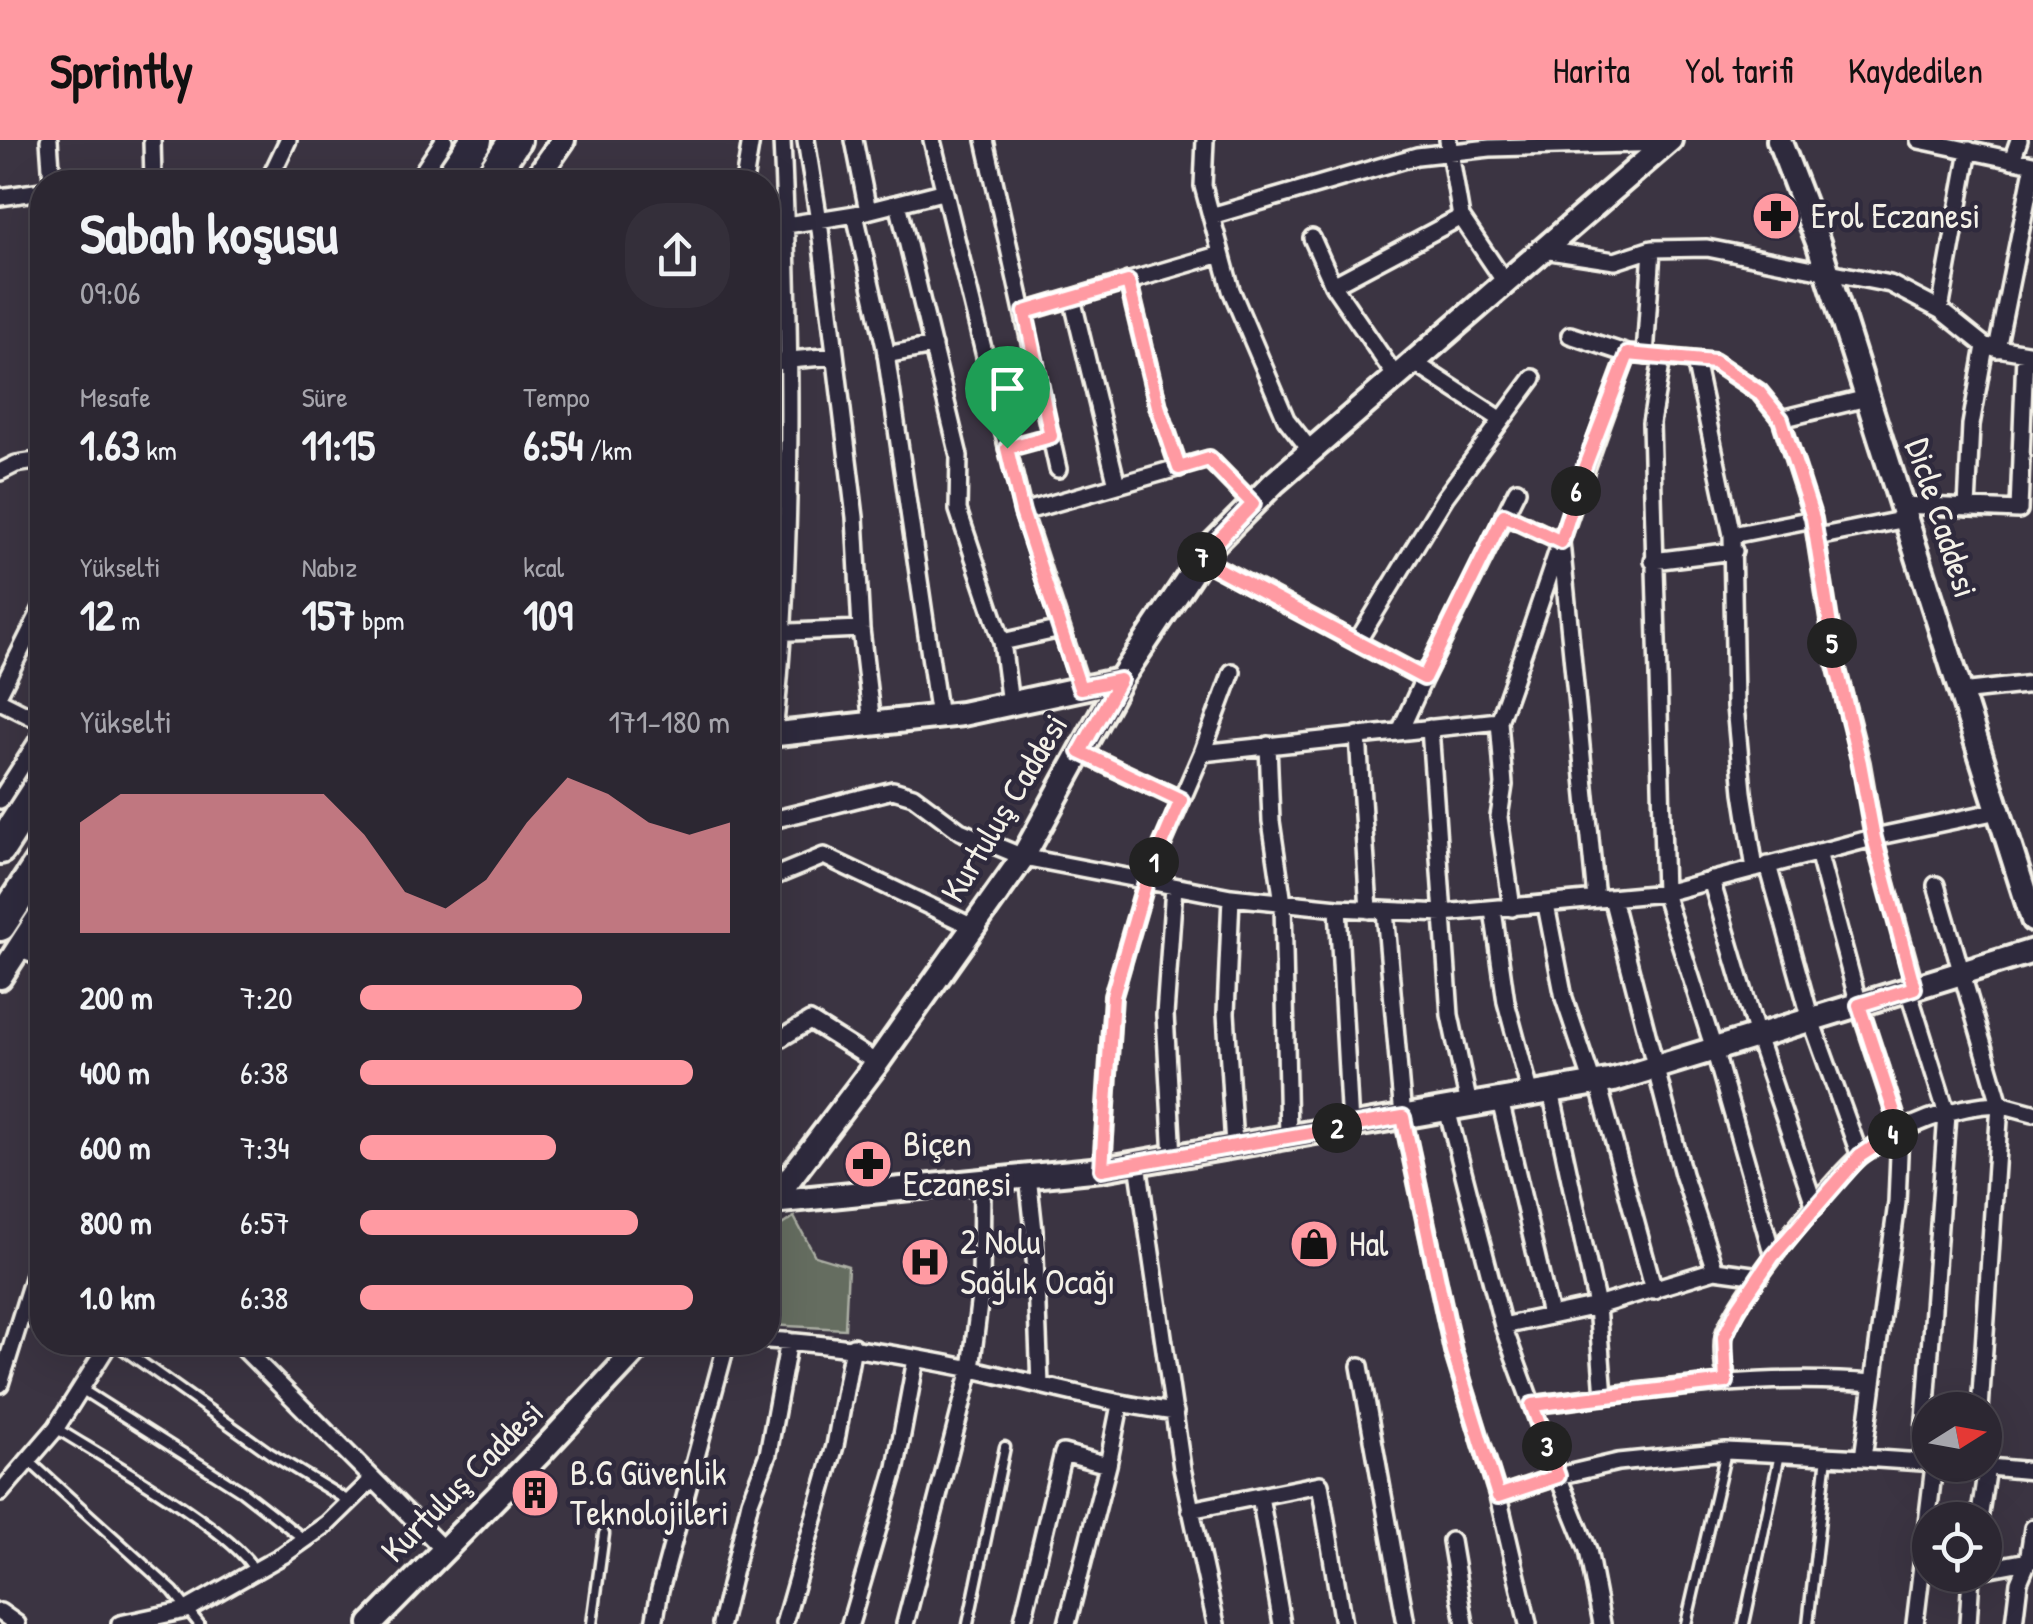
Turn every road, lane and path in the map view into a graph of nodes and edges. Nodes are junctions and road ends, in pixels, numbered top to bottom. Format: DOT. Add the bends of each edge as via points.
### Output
graph roads {
  1 [pos="50,140"];
  2 [pos="152,140"];
  3 [pos="288,140"];
  4 [pos="444,140"];
  5 [pos="476,140"];
  6 [pos="515,140"];
  7 [pos="563,140"];
  8 [pos="751,140"];
  9 [pos="782,140"];
  10 [pos="806,140"];
  11 [pos="854,140"];
  12 [pos="932,140"];
  13 [pos="985,140"];
  14 [pos="1205,140"];
  15 [pos="1779,140"];
  16 [pos="1919,140"];
  17 [pos="2019,140"];
  18 [pos="1668,142"];
  19 [pos="1448,146"];
  20 [pos="1969,150"];
  21 [pos="2012,160"];
  22 [pos="2033,166"];
  23 [pos="51,170"];
  24 [pos="153,170"];
  25 [pos="274,170"];
  26 [pos="424,170"];
  27 [pos="455,170"];
  28 [pos="495,170"];
  29 [pos="542,170"];
  30 [pos="746,170"];
  31 [pos="30,192"];
  32 [pos="942,192"];
  33 [pos="0,196"];
  34 [pos="898,203"];
  35 [pos="862,212"];
  36 [pos="1211,216"];
  37 [pos="1461,217"];
  38 [pos="820,221"];
  39 [pos="786,226"];
  40 [pos="780,227"];
  41 [pos="1312,238"];
  42 [pos="1652,249"];
  43 [pos="1543,250"];
  44 [pos="1221,254"];
  45 [pos="1828,273"];
  46 [pos="1128,282"];
  47 [pos="1505,282"];
  48 [pos="1333,285"];
  49 [pos="1072,298"];
  50 [pos="1940,310"];
  51 [pos="1025,312"];
  52 [pos="1570,335"];
  53 [pos="933,346"];
  54 [pos="1991,347"];
  55 [pos="1628,354"];
  56 [pos="2029,354"];
  57 [pos="886,355"];
  58 [pos="834,356"];
  59 [pos="1654,357"];
  60 [pos="789,360"];
  61 [pos="780,361"];
  62 [pos="1695,361"];
  63 [pos="1405,370"];
  64 [pos="1533,378"];
  65 [pos="1868,398"];
  66 [pos="1781,419"];
  67 [pos="1502,420"];
  68 [pos="1051,436"];
  69 [pos="1007,448"];
  70 [pos="1311,451"];
  71 [pos="30,462"];
  72 [pos="1179,468"];
  73 [pos="1058,469"];
  74 [pos="0,472"];
  75 [pos="1117,485"];
  76 [pos="1517,490"];
  77 [pos="1253,504"];
  78 [pos="1967,508"];
  79 [pos="1022,512"];
  80 [pos="1904,512"];
  81 [pos="1504,515"];
  82 [pos="1813,518"];
  83 [pos="1817,537"];
  84 [pos="1561,542"];
  85 [pos="1733,543"];
  86 [pos="1200,559"];
  87 [pos="1652,561"];
  88 [pos="780,595"];
  89 [pos="1061,628"];
  90 [pos="861,629"];
  91 [pos="30,632"];
  92 [pos="780,634"];
  93 [pos="1002,642"];
  94 [pos="1358,642"];
  95 [pos="1232,672"];
  96 [pos="1424,678"];
  97 [pos="1120,680"];
  98 [pos="2033,684"];
  99 [pos="1080,688"];
  100 [pos="0,692"];
  101 [pos="1960,692"];
  102 [pos="0,701"];
  103 [pos="1010,704"];
  104 [pos="30,716"];
  105 [pos="939,717"];
  106 [pos="1499,721"];
  107 [pos="872,724"];
  108 [pos="1430,728"];
  109 [pos="1400,731"];
  110 [pos="780,734"];
  111 [pos="1358,736"];
  112 [pos="1268,745"];
  113 [pos="1080,752"];
  114 [pos="1202,752"];
  115 [pos="30,753"];
  116 [pos="0,800"];
  117 [pos="1181,800"];
  118 [pos="30,802"];
  119 [pos="1998,811"];
  120 [pos="780,818"];
  121 [pos="1874,838"];
  122 [pos="0,848"];
  123 [pos="1818,852"];
  124 [pos="1023,857"];
  125 [pos="1762,867"];
  126 [pos="780,875"];
  127 [pos="1712,880"];
  128 [pos="1146,882"];
  129 [pos="1936,885"];
  130 [pos="1174,887"];
  131 [pos="30,889"];
  132 [pos="1664,892"];
  133 [pos="1231,898"];
  134 [pos="1604,898"];
  135 [pos="1283,903"];
  136 [pos="1546,904"];
  137 [pos="1338,908"];
  138 [pos="1512,908"];
  139 [pos="1377,910"];
  140 [pos="1493,910"];
  141 [pos="1443,913"];
  142 [pos="2033,920"];
  143 [pos="30,921"];
  144 [pos="974,926"];
  145 [pos="9,937"];
  146 [pos="2033,951"];
  147 [pos="1963,973"];
  148 [pos="0,977"];
  149 [pos="1911,988"];
  150 [pos="1859,1005"];
  151 [pos="1811,1020"];
  152 [pos="1757,1036"];
  153 [pos="780,1039"];
  154 [pos="1714,1050"];
  155 [pos="877,1063"];
  156 [pos="1655,1068"];
  157 [pos="1596,1084"];
  158 [pos="1541,1093"];
  159 [pos="1500,1100"];
  160 [pos="2000,1104"];
  161 [pos="1458,1107"];
  162 [pos="2033,1112"];
  163 [pos="1947,1114"];
  164 [pos="1403,1117"];
  165 [pos="1350,1126"];
  166 [pos="1900,1130"];
  167 [pos="1288,1137"];
  168 [pos="1234,1146"];
  169 [pos="1860,1156"];
  170 [pos="1173,1157"];
  171 [pos="1138,1163"];
  172 [pos="1102,1169"];
  173 [pos="1028,1176"];
  174 [pos="982,1181"];
  175 [pos="780,1191"];
  176 [pos="780,1203"];
  177 [pos="1815,1207"];
  178 [pos="1773,1256"];
  179 [pos="1716,1270"];
  180 [pos="1760,1276"];
  181 [pos="30,1288"];
  182 [pos="1654,1290"];
  183 [pos="1597,1306"];
  184 [pos="1550,1315"];
  185 [pos="1502,1326"];
  186 [pos="780,1341"];
  187 [pos="789,1341"];
  188 [pos="853,1346"];
  189 [pos="103,1355"];
  190 [pos="131,1355"];
  191 [pos="250,1355"];
  192 [pos="632,1355"];
  193 [pos="723,1355"];
  194 [pos="916,1358"];
  195 [pos="1360,1366"];
  196 [pos="971,1369"];
  197 [pos="1726,1382"];
  198 [pos="1873,1383"];
  199 [pos="0,1384"];
  200 [pos="1040,1385"];
  201 [pos="81,1388"];
  202 [pos="1932,1392"];
  203 [pos="1981,1392"];
  204 [pos="1604,1396"];
  205 [pos="1120,1405"];
  206 [pos="1532,1405"];
  207 [pos="1175,1412"];
  208 [pos="56,1428"];
  209 [pos="1005,1447"];
  210 [pos="1726,1451"];
  211 [pos="1780,1454"];
  212 [pos="1827,1456"];
  213 [pos="1863,1458"];
  214 [pos="28,1460"];
  215 [pos="1912,1462"];
  216 [pos="1108,1465"];
  217 [pos="2002,1468"];
  218 [pos="2033,1470"];
  219 [pos="1558,1476"];
  220 [pos="372,1480"];
  221 [pos="0,1492"];
  222 [pos="1260,1496"];
  223 [pos="1498,1496"];
  224 [pos="350,1503"];
  225 [pos="1190,1510"];
  226 [pos="2033,1528"];
  227 [pos="604,1534"];
  228 [pos="306,1540"];
  229 [pos="1451,1542"];
  230 [pos="444,1550"];
  231 [pos="2030,1560"];
  232 [pos="2002,1566"];
  233 [pos="254,1570"];
  234 [pos="1922,1592"];
  235 [pos="1971,1592"];
  236 [pos="186,1610"];
  237 [pos="0,1612"];
  238 [pos="16,1624"];
  239 [pos="120,1624"];
  240 [pos="199,1624"];
  241 [pos="371,1624"];
  242 [pos="592,1624"];
  243 [pos="654,1624"];
  244 [pos="721,1624"];
  245 [pos="784,1624"];
  246 [pos="850,1624"];
  247 [pos="906,1624"];
  248 [pos="968,1624"];
  249 [pos="1022,1624"];
  250 [pos="1068,1624"];
  251 [pos="1216,1624"];
  252 [pos="1282,1624"];
  253 [pos="1343,1624"];
  254 [pos="1406,1624"];
  255 [pos="1465,1624"];
  256 [pos="1528,1624"];
  257 [pos="1602,1624"];
  258 [pos="1686,1624"];
  259 [pos="1744,1624"];
  260 [pos="1808,1624"];
  261 [pos="1915,1624"];
  262 [pos="1968,1624"];
  263 [pos="2014,1624"];
  1 -- 23 [label="street"];
  2 -- 24 [label="street"];
  3 -- 25 [label="street"];
  4 -- 26 [label="street"];
  5 -- 27 [label="highway"];
  6 -- 28 [label="highway"];
  7 -- 29 [label="main road"];
  8 -- 30 [label="street"];
  9 -- 39 [label="street"];
  10 -- 38 [label="street"];
  11 -- 35 [label="street"];
  12 -- 32 [label="street"];
  13 -- 51 [label="street"];
  14 -- 36 [label="street" via="1203,186"];
  15 -- 45 [label="main road, Dicle Caddesi"];
  16 -- 20 [label="street"];
  17 -- 21 [label="street"];
  18 -- 19 [label="street"];
  18 -- 43 [label="main road, Kurtuluş Caddesi"];
  19 -- 36 [label="street"];
  19 -- 37 [label="street"];
  20 -- 21 [label="street"];
  20 -- 50 [label="street"];
  21 -- 22 [label="street"];
  22 -- 54 [label="street"];
  31 -- 33 [label="street"];
  32 -- 34 [label="street"];
  32 -- 69 [label="street"];
  34 -- 35 [label="street"];
  34 -- 53 [label="street"];
  35 -- 38 [label="street"];
  35 -- 57 [label="street"];
  36 -- 44 [label="street"];
  37 -- 47 [label="street"];
  37 -- 48 [label="street"];
  38 -- 39 [label="street"];
  38 -- 58 [label="street"];
  39 -- 40 [label="street"];
  39 -- 60 [label="street"];
  41 -- 48 [label="street"];
  42 -- 43 [label="street" via="1615,261"];
  42 -- 45 [label="street" via="1707,248"];
  42 -- 59 [label="street"];
  43 -- 47 [label="main road, Kurtuluş Caddesi"];
  44 -- 46 [label="street"];
  44 -- 70 [label="street" via="1286,419"];
  45 -- 50 [label="street" via="1890,284"];
  45 -- 65 [label="main road, Dicle Caddesi"];
  46 -- 49 [label="street"];
  46 -- 72 [label="street"];
  47 -- 63 [label="main road, Kurtuluş Caddesi"];
  48 -- 63 [label="street"];
  49 -- 51 [label="street"];
  49 -- 75 [label="street"];
  50 -- 54 [label="street"];
  51 -- 68 [label="street"];
  52 -- 55 [label="street"];
  53 -- 57 [label="street"];
  53 -- 93 [label="street" via="960,456 958,510"];
  54 -- 56 [label="street"];
  54 -- 78 [label="street" via="1971,425"];
  55 -- 59 [label="street"];
  55 -- 84 [label="street"];
  56 -- 78 [label="street" via="2019,510"];
  57 -- 105 [label="street"];
  58 -- 60 [label="street"];
  58 -- 90 [label="street"];
  59 -- 62 [label="street"];
  59 -- 87 [label="street"];
  60 -- 61 [label="street"];
  60 -- 88 [label="street" via="791,488"];
  62 -- 66 [label="street" via="1714,362 1759,392"];
  62 -- 85 [label="street"];
  63 -- 67 [label="street"];
  63 -- 70 [label="main road, Kurtuluş Caddesi"];
  64 -- 67 [label="street"];
  65 -- 66 [label="street"];
  65 -- 80 [label="main road, Dicle Caddesi"];
  66 -- 82 [label="street"];
  67 -- 94 [label="street" via="1446,497"];
  68 -- 69 [label="street"];
  68 -- 73 [label="street"];
  69 -- 79 [label="street"];
  70 -- 77 [label="main road, Kurtuluş Caddesi"];
  71 -- 74 [label="street"];
  72 -- 75 [label="street"];
  72 -- 77 [label="street" via="1209,459"];
  75 -- 79 [label="street"];
  76 -- 81 [label="street"];
  77 -- 86 [label="main road, Kurtuluş Caddesi"];
  78 -- 80 [label="street"];
  79 -- 89 [label="street"];
  80 -- 83 [label="street"];
  80 -- 101 [label="main road, Dicle Caddesi"];
  81 -- 84 [label="street"];
  81 -- 96 [label="street"];
  82 -- 83 [label="street"];
  82 -- 85 [label="street"];
  83 -- 121 [label="street"];
  84 -- 106 [label="street"];
  84 -- 134 [label="street"];
  85 -- 87 [label="street"];
  85 -- 125 [label="street" via="1735,706 1743,792"];
  86 -- 94 [label="street"];
  86 -- 97 [label="main road, Kurtuluş Caddesi"];
  87 -- 132 [label="street"];
  89 -- 93 [label="street"];
  89 -- 99 [label="street"];
  90 -- 92 [label="street"];
  90 -- 107 [label="street"];
  91 -- 100 [label="street"];
  93 -- 103 [label="street"];
  94 -- 96 [label="street"];
  95 -- 114 [label="street"];
  96 -- 109 [label="street"];
  97 -- 99 [label="main road"];
  97 -- 113 [label="main road, Kurtuluş Caddesi"];
  98 -- 101 [label="street"];
  99 -- 103 [label="main road"];
  101 -- 119 [label="main road, Dicle Caddesi"];
  102 -- 104 [label="street"];
  103 -- 105 [label="main road"];
  105 -- 107 [label="main road"];
  106 -- 108 [label="street"];
  106 -- 138 [label="street" via="1499,818"];
  107 -- 110 [label="main road"];
  108 -- 109 [label="street"];
  108 -- 141 [label="street"];
  109 -- 111 [label="street"];
  111 -- 112 [label="street"];
  111 -- 139 [label="street"];
  112 -- 114 [label="street"];
  112 -- 135 [label="street"];
  113 -- 117 [label="street"];
  113 -- 124 [label="main road, Kurtuluş Caddesi"];
  114 -- 117 [label="street"];
  115 -- 116 [label="street"];
  117 -- 128 [label="street"];
  118 -- 122 [label="highway"];
  119 -- 121 [label="street"];
  119 -- 142 [label="main road, Dicle Caddesi"];
  120 -- 124 [label="street" via="893,790 913,796 960,832"];
  121 -- 123 [label="street"];
  121 -- 149 [label="street"];
  123 -- 125 [label="street"];
  123 -- 150 [label="street"];
  124 -- 128 [label="street"];
  124 -- 144 [label="main road, Kurtuluş Caddesi"];
  125 -- 127 [label="street"];
  125 -- 151 [label="street"];
  126 -- 144 [label="street" via="824,856"];
  127 -- 132 [label="street"];
  127 -- 152 [label="street"];
  128 -- 130 [label="street"];
  128 -- 172 [label="street" via="1113,996"];
  129 -- 147 [label="street"];
  130 -- 133 [label="street"];
  130 -- 170 [label="street" via="1165,1015"];
  131 -- 145 [label="highway"];
  132 -- 134 [label="street"];
  132 -- 154 [label="street"];
  133 -- 135 [label="street"];
  133 -- 168 [label="street" via="1226,1013"];
  134 -- 136 [label="street"];
  134 -- 156 [label="street"];
  135 -- 137 [label="street"];
  135 -- 167 [label="street"];
  136 -- 138 [label="street"];
  136 -- 157 [label="street" via="1564,998"];
  137 -- 139 [label="street"];
  137 -- 165 [label="street"];
  138 -- 140 [label="street"];
  139 -- 141 [label="street"];
  139 -- 164 [label="street"];
  140 -- 141 [label="street"];
  140 -- 158 [label="street" via="1506,1002"];
  141 -- 161 [label="street"];
  143 -- 145 [label="main road"];
  144 -- 155 [label="main road, Kurtuluş Caddesi"];
  145 -- 148 [label="main road"];
  146 -- 147 [label="main road"];
  147 -- 149 [label="main road"];
  147 -- 160 [label="street"];
  149 -- 150 [label="main road"];
  149 -- 163 [label="street"];
  150 -- 151 [label="main road"];
  150 -- 166 [label="street"];
  151 -- 152 [label="main road"];
  151 -- 169 [label="street"];
  152 -- 154 [label="main road"];
  152 -- 177 [label="street"];
  153 -- 155 [label="street" via="810,1021"];
  154 -- 156 [label="main road"];
  154 -- 178 [label="street"];
  155 -- 175 [label="main road, Kurtuluş Caddesi"];
  156 -- 157 [label="main road"];
  156 -- 179 [label="street"];
  157 -- 158 [label="main road"];
  157 -- 182 [label="street"];
  158 -- 159 [label="main road"];
  158 -- 183 [label="street"];
  159 -- 161 [label="main road"];
  159 -- 184 [label="street"];
  160 -- 162 [label="street"];
  160 -- 163 [label="street"];
  160 -- 203 [label="street"];
  161 -- 164 [label="main road"];
  161 -- 185 [label="street"];
  163 -- 166 [label="street"];
  163 -- 202 [label="street"];
  164 -- 165 [label="main road"];
  164 -- 223 [label="street" via="1453,1351"];
  165 -- 167 [label="main road"];
  166 -- 169 [label="street"];
  166 -- 198 [label="street"];
  167 -- 168 [label="main road"];
  168 -- 170 [label="main road"];
  169 -- 177 [label="street"];
  170 -- 171 [label="main road"];
  171 -- 172 [label="main road"];
  171 -- 207 [label="street"];
  172 -- 173 [label="main road"];
  173 -- 174 [label="main road"];
  173 -- 200 [label="street"];
  174 -- 176 [label="main road"];
  174 -- 196 [label="street" via="981,1288"];
  177 -- 178 [label="street"];
  178 -- 180 [label="street"];
  179 -- 180 [label="street"];
  179 -- 182 [label="street"];
  180 -- 197 [label="street" via="1724,1337"];
  181 -- 199 [label="street"];
  182 -- 183 [label="street"];
  183 -- 184 [label="street"];
  183 -- 204 [label="street"];
  184 -- 185 [label="street"];
  185 -- 206 [label="street"];
  186 -- 187 [label="street"];
  187 -- 188 [label="street"];
  187 -- 244 [label="street" via="768,1454"];
  188 -- 194 [label="street"];
  188 -- 245 [label="street" via="835,1446"];
  189 -- 201 [label="street"];
  190 -- 224 [label="lane"];
  191 -- 220 [label="street"];
  192 -- 230 [label="main road, Kurtuluş Caddesi"];
  193 -- 243 [label="street"];
  194 -- 196 [label="street"];
  194 -- 246 [label="street" via="896,1467"];
  195 -- 254 [label="street"];
  196 -- 200 [label="street"];
  196 -- 247 [label="street"];
  197 -- 198 [label="street"];
  197 -- 204 [label="street"];
  198 -- 213 [label="street"];
  200 -- 205 [label="street"];
  201 -- 208 [label="street"];
  201 -- 228 [label="lane"];
  204 -- 206 [label="street"];
  205 -- 207 [label="street"];
  205 -- 216 [label="street"];
  206 -- 219 [label="street"];
  207 -- 225 [label="street"];
  208 -- 214 [label="street"];
  208 -- 233 [label="lane" via="170,1499 244,1555"];
  209 -- 248 [label="lane"];
  210 -- 211 [label="street"];
  210 -- 219 [label="street" via="1618,1462"];
  210 -- 258 [label="lane"];
  211 -- 212 [label="street"];
  211 -- 259 [label="lane"];
  212 -- 213 [label="street"];
  212 -- 260 [label="lane"];
  213 -- 215 [label="street"];
  214 -- 221 [label="street"];
  214 -- 236 [label="lane" via="174,1591"];
  216 -- 249 [label="street" via="1063,1453"];
  216 -- 250 [label="street"];
  217 -- 218 [label="street"];
  219 -- 223 [label="street"];
  219 -- 257 [label="street" via="1588,1550"];
  220 -- 224 [label="street"];
  220 -- 230 [label="street"];
  222 -- 225 [label="street"];
  222 -- 252 [label="street"];
  222 -- 253 [label="street" via="1320,1484"];
  223 -- 256 [label="street"];
  224 -- 228 [label="street"];
  225 -- 251 [label="street"];
  226 -- 231 [label="street"];
  227 -- 242 [label="lane"];
  228 -- 233 [label="street"];
  229 -- 255 [label="street"];
  230 -- 241 [label="main road, Kurtuluş Caddesi"];
  231 -- 232 [label="street"];
  231 -- 263 [label="street" via="2019,1582"];
  233 -- 236 [label="street"];
  234 -- 261 [label="street"];
  235 -- 262 [label="street"];
  236 -- 239 [label="street"];
  236 -- 240 [label="lane"];
  237 -- 238 [label="street"];
}
